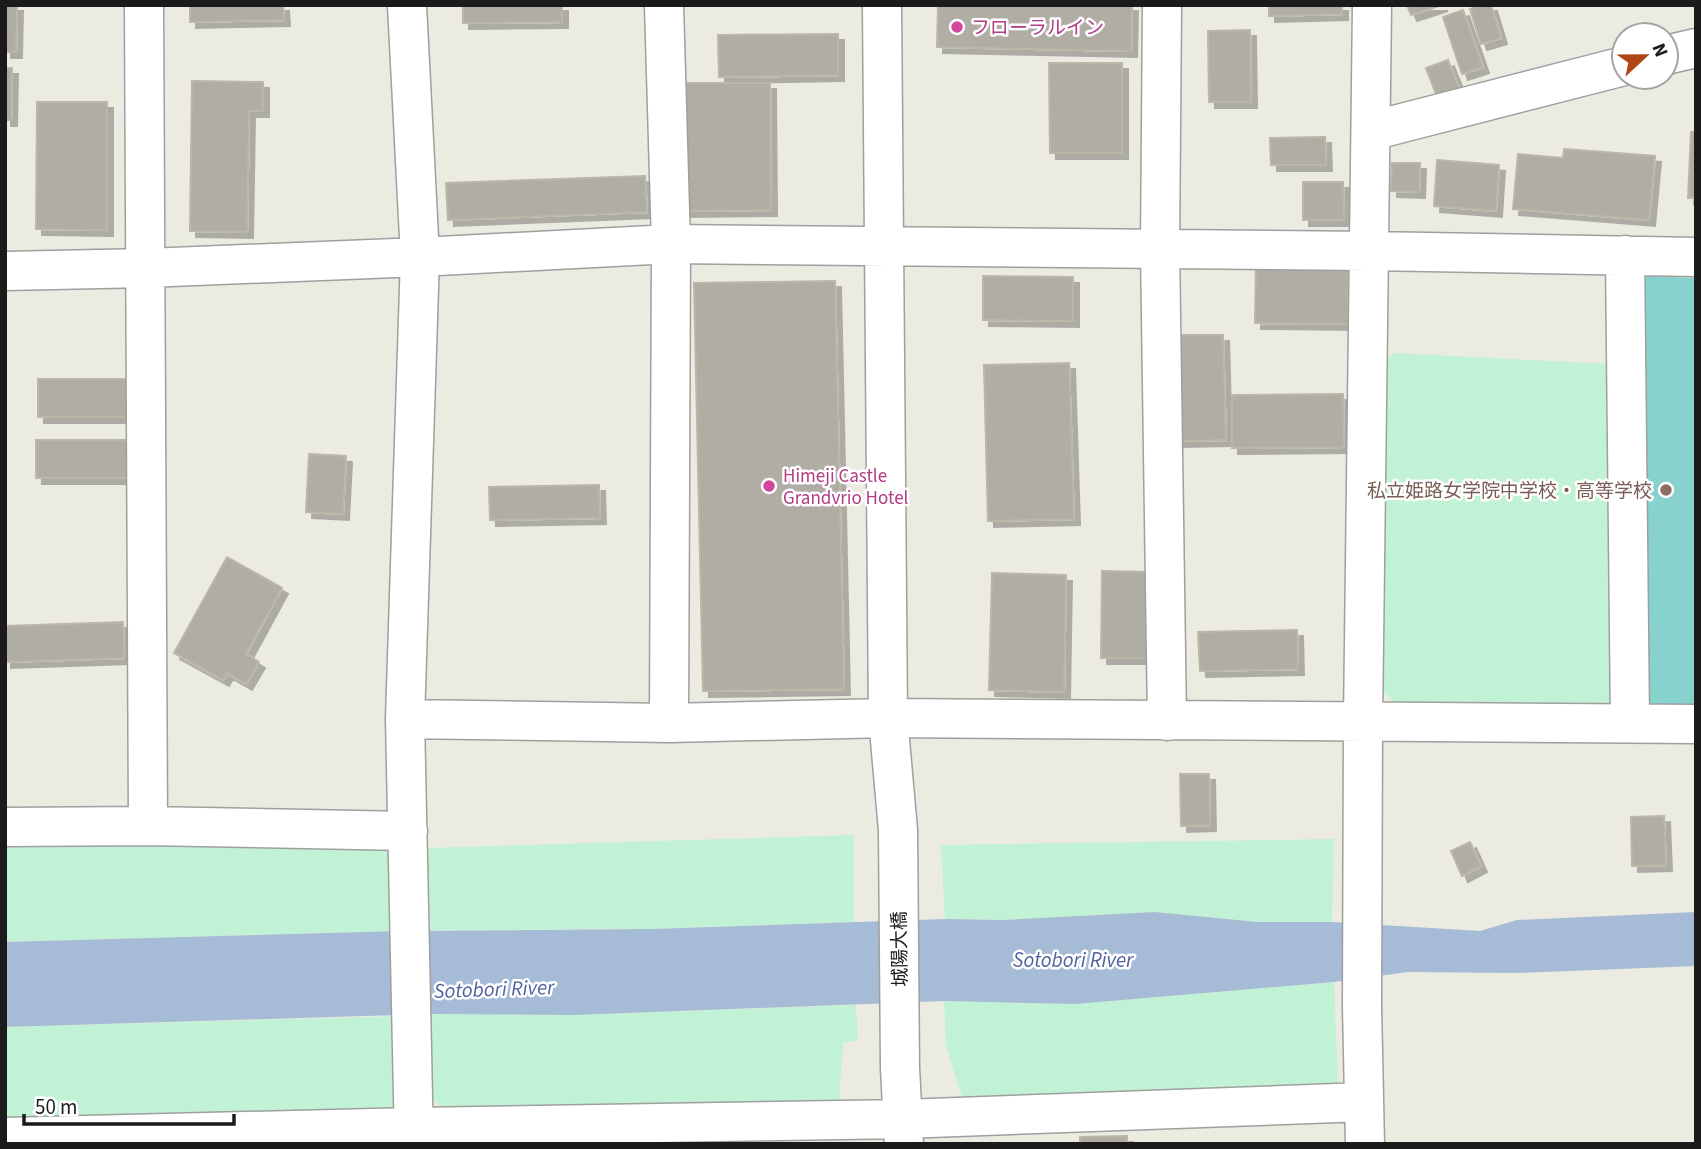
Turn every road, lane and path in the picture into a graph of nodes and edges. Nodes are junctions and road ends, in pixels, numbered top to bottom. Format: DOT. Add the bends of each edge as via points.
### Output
graph roads {
  1 [pos="144,5"];
  2 [pos="407,5"];
  3 [pos="664,5"];
  4 [pos="882,5"];
  5 [pos="1162,5"];
  6 [pos="1372,5"];
  7 [pos="1610,70"];
  8 [pos="1371,131"];
  9 [pos="671,244"];
  10 [pos="883,246"];
  11 [pos="1160,248"];
  12 [pos="1370,251"];
  13 [pos="1625,255"];
  14 [pos="419,257"];
  15 [pos="1696,257"];
  16 [pos="147,268"];
  17 [pos="5,271"];
  18 [pos="405,719"];
  19 [pos="888,719"];
  20 [pos="1167,721"];
  21 [pos="669,723"];
  22 [pos="1363,723"];
  23 [pos="1630,723"];
  24 [pos="1696,724"];
  25 [pos="5,827"];
  26 [pos="149,827"];
  27 [pos="408,831"];
  28 [pos="1364,1102"];
  29 [pos="903,1131"];
  30 [pos="414,1135"];
  31 [pos="5,1137"];
  32 [pos="1365,1144"];
  1 -- 16 [label="street"];
  2 -- 14 [label="street"];
  3 -- 9 [label="street"];
  4 -- 10 [label="street, 城陽大橋"];
  5 -- 11 [label="street"];
  6 -- 8 [label="street"];
  7 -- 8 [label="street"];
  8 -- 12 [label="street"];
  9 -- 10 [label="street"];
  9 -- 14 [label="street"];
  9 -- 21 [label="street"];
  10 -- 11 [label="street"];
  10 -- 19 [label="street, 城陽大橋"];
  11 -- 12 [label="street"];
  11 -- 20 [label="street"];
  12 -- 13 [label="street"];
  12 -- 22 [label="street"];
  13 -- 15 [label="street"];
  13 -- 23 [label="street"];
  14 -- 16 [label="street"];
  14 -- 18 [label="street"];
  16 -- 17 [label="street"];
  16 -- 26 [label="street"];
  18 -- 21 [label="street"];
  18 -- 27 [label="street"];
  19 -- 20 [label="street"];
  19 -- 21 [label="street"];
  19 -- 29 [label="street, 城陽大橋" via="898,830"];
  20 -- 22 [label="street"];
  22 -- 23 [label="street"];
  22 -- 28 [label="street"];
  23 -- 24 [label="street"];
  25 -- 26 [label="street"];
  26 -- 27 [label="street"];
  27 -- 30 [label="street"];
  28 -- 29 [label="street"];
  28 -- 32 [label="street"];
  29 -- 30 [label="street"];
  30 -- 31 [label="street"];
}
